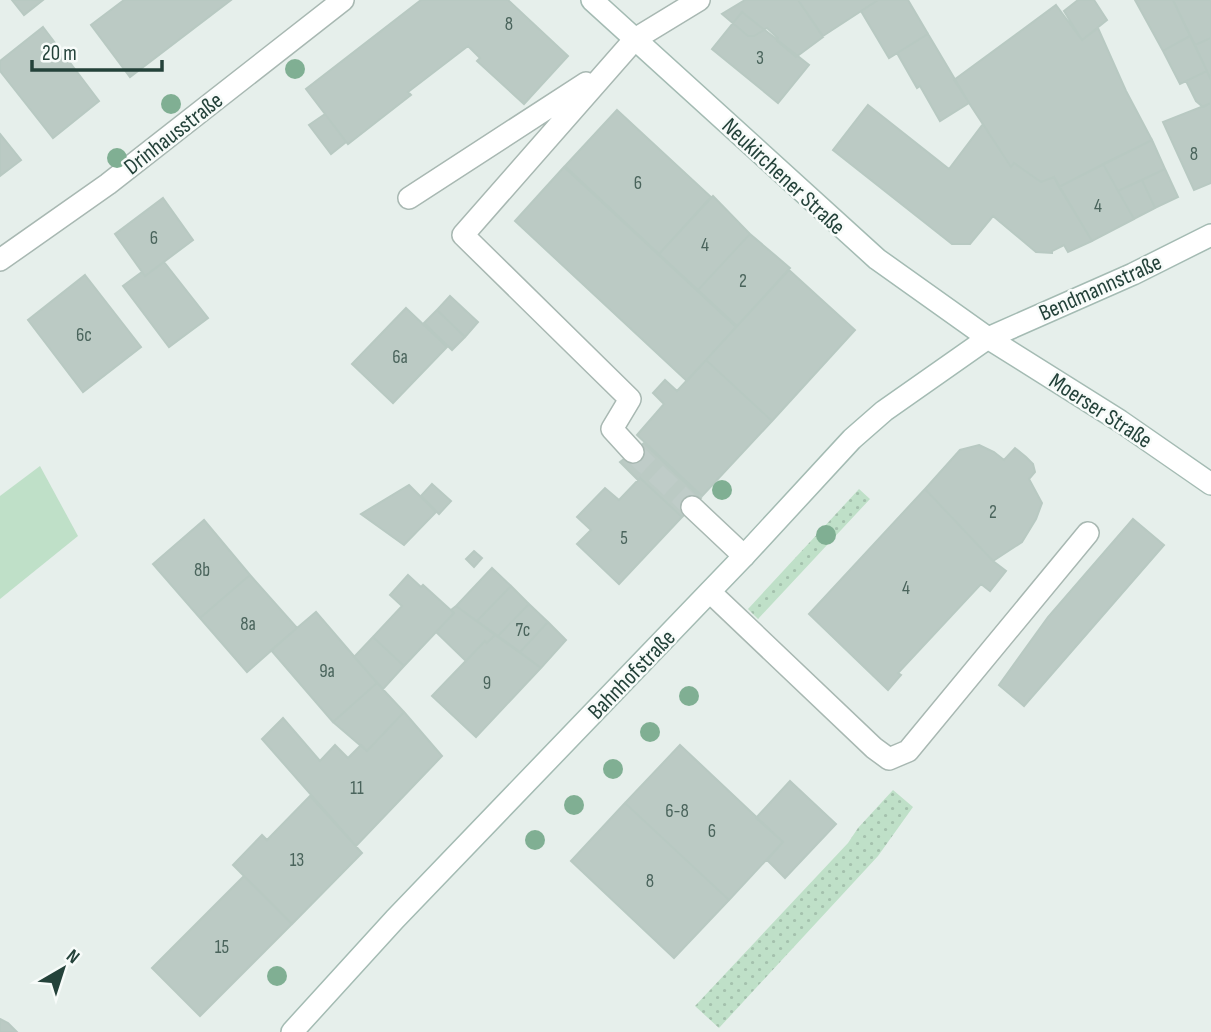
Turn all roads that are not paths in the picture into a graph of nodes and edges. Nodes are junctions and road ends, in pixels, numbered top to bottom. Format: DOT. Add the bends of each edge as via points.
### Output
graph roads {
  1 [pos="343,0"];
  2 [pos="592,0"];
  3 [pos="699,0"];
  4 [pos="635,39"];
  5 [pos="608,68"];
  6 [pos="409,198"];
  7 [pos="1211,235"];
  8 [pos="0,260"];
  9 [pos="988,338"];
  10 [pos="633,452"];
  11 [pos="1211,484"];
  12 [pos="692,508"];
  13 [pos="1088,533"];
  14 [pos="744,556"];
  15 [pos="710,592"];
  16 [pos="292,1032"];
  1 -- 8 [label="main road, Drinhausstraße" via="108,184"];
  2 -- 4 [label="main road, Neukirchener Straße"];
  3 -- 4 [label="main road"];
  4 -- 5 [label="main road"];
  4 -- 9 [label="main road, Neukirchener Straße" via="846,233"];
  5 -- 6 [label="main road"];
  5 -- 10 [label="main road" via="463,235 631,399 612,429"];
  7 -- 9 [label="main road, Bendmannstraße"];
  9 -- 11 [label="main road, Moerser Straße"];
  9 -- 14 [label="main road, Bahnhofstraße" via="873,420"];
  12 -- 14 [label="main road"];
  13 -- 15 [label="main road" via="908,751 889,759"];
  14 -- 15 [label="main road, Bahnhofstraße"];
  15 -- 16 [label="main road, Bahnhofstraße"];
}
